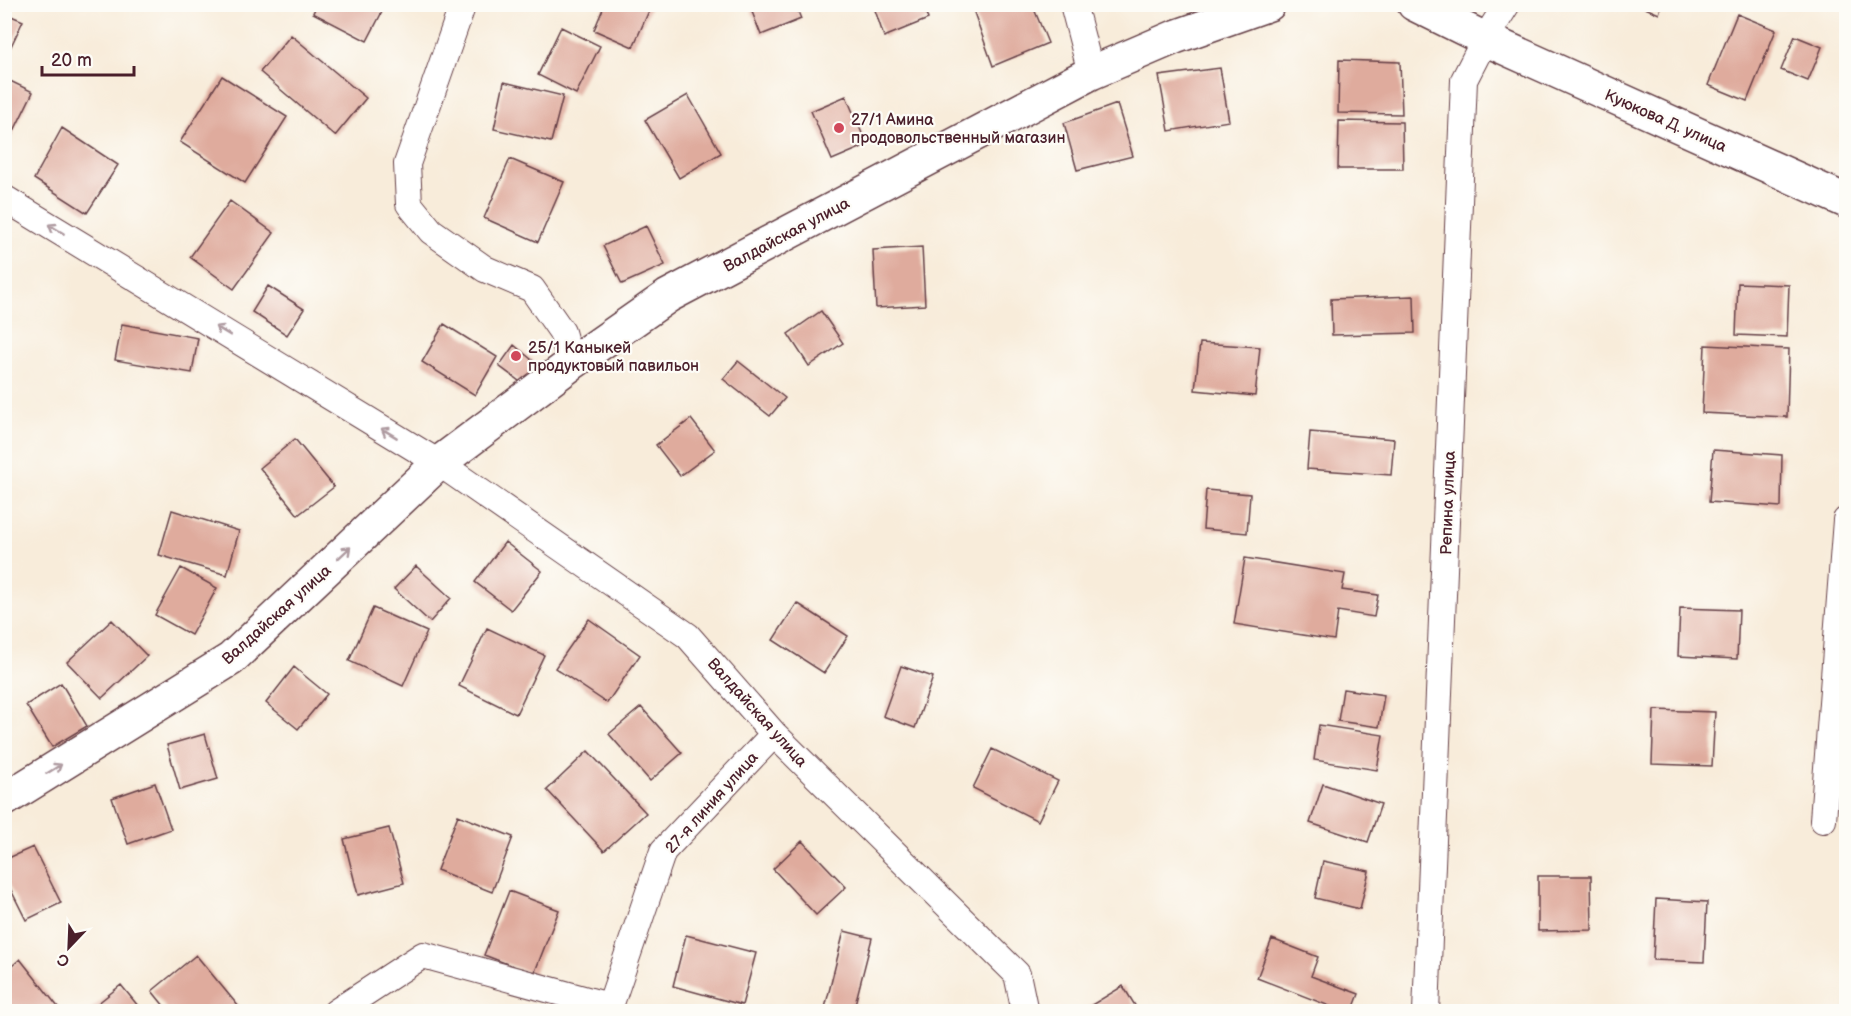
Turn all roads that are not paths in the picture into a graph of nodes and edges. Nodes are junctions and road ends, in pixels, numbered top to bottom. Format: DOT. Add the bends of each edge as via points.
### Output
graph roads {
  1 [pos="463,4"];
  2 [pos="1073,4"];
  3 [pos="1269,4"];
  4 [pos="1414,4"];
  5 [pos="1507,4"];
  6 [pos="1485,39"];
  7 [pos="1090,73"];
  8 [pos="4,198"];
  9 [pos="1846,201"];
  10 [pos="571,364"];
  11 [pos="439,463"];
  12 [pos="1846,520"];
  13 [pos="774,734"];
  14 [pos="4,800"];
  15 [pos="1823,820"];
  16 [pos="609,1009"];
  17 [pos="336,1011"];
  18 [pos="1025,1011"];
  19 [pos="1426,1011"];
  1 -- 10 [label="street" via="407,164 409,204 431,231 485,269 532,289 561,332"];
  2 -- 7 [label="street"];
  3 -- 7 [label="street, Валдайская улица" via="1175,37"];
  4 -- 6 [label="street"];
  5 -- 6 [label="street, Репина улица"];
  6 -- 9 [label="street, Куюкова Д. улица"];
  6 -- 19 [label="street, Репина улица" via="1464,80"];
  7 -- 10 [label="street, Валдайская улица" via="668,296"];
  11 -- 8 [label="street, Валдайская улица, one-way"];
  10 -- 11 [label="street, Валдайская улица"];
  11 -- 13 [label="street, Валдайская улица" via="688,636"];
  14 -- 11 [label="street, Валдайская улица, one-way" via="231,659"];
  12 -- 15 [label="street"];
  13 -- 16 [label="street, 27-я линия улица" via="663,851"];
  13 -- 18 [label="street, Валдайская улица" via="1017,974"];
  16 -- 17 [label="street" via="423,955"];
}
